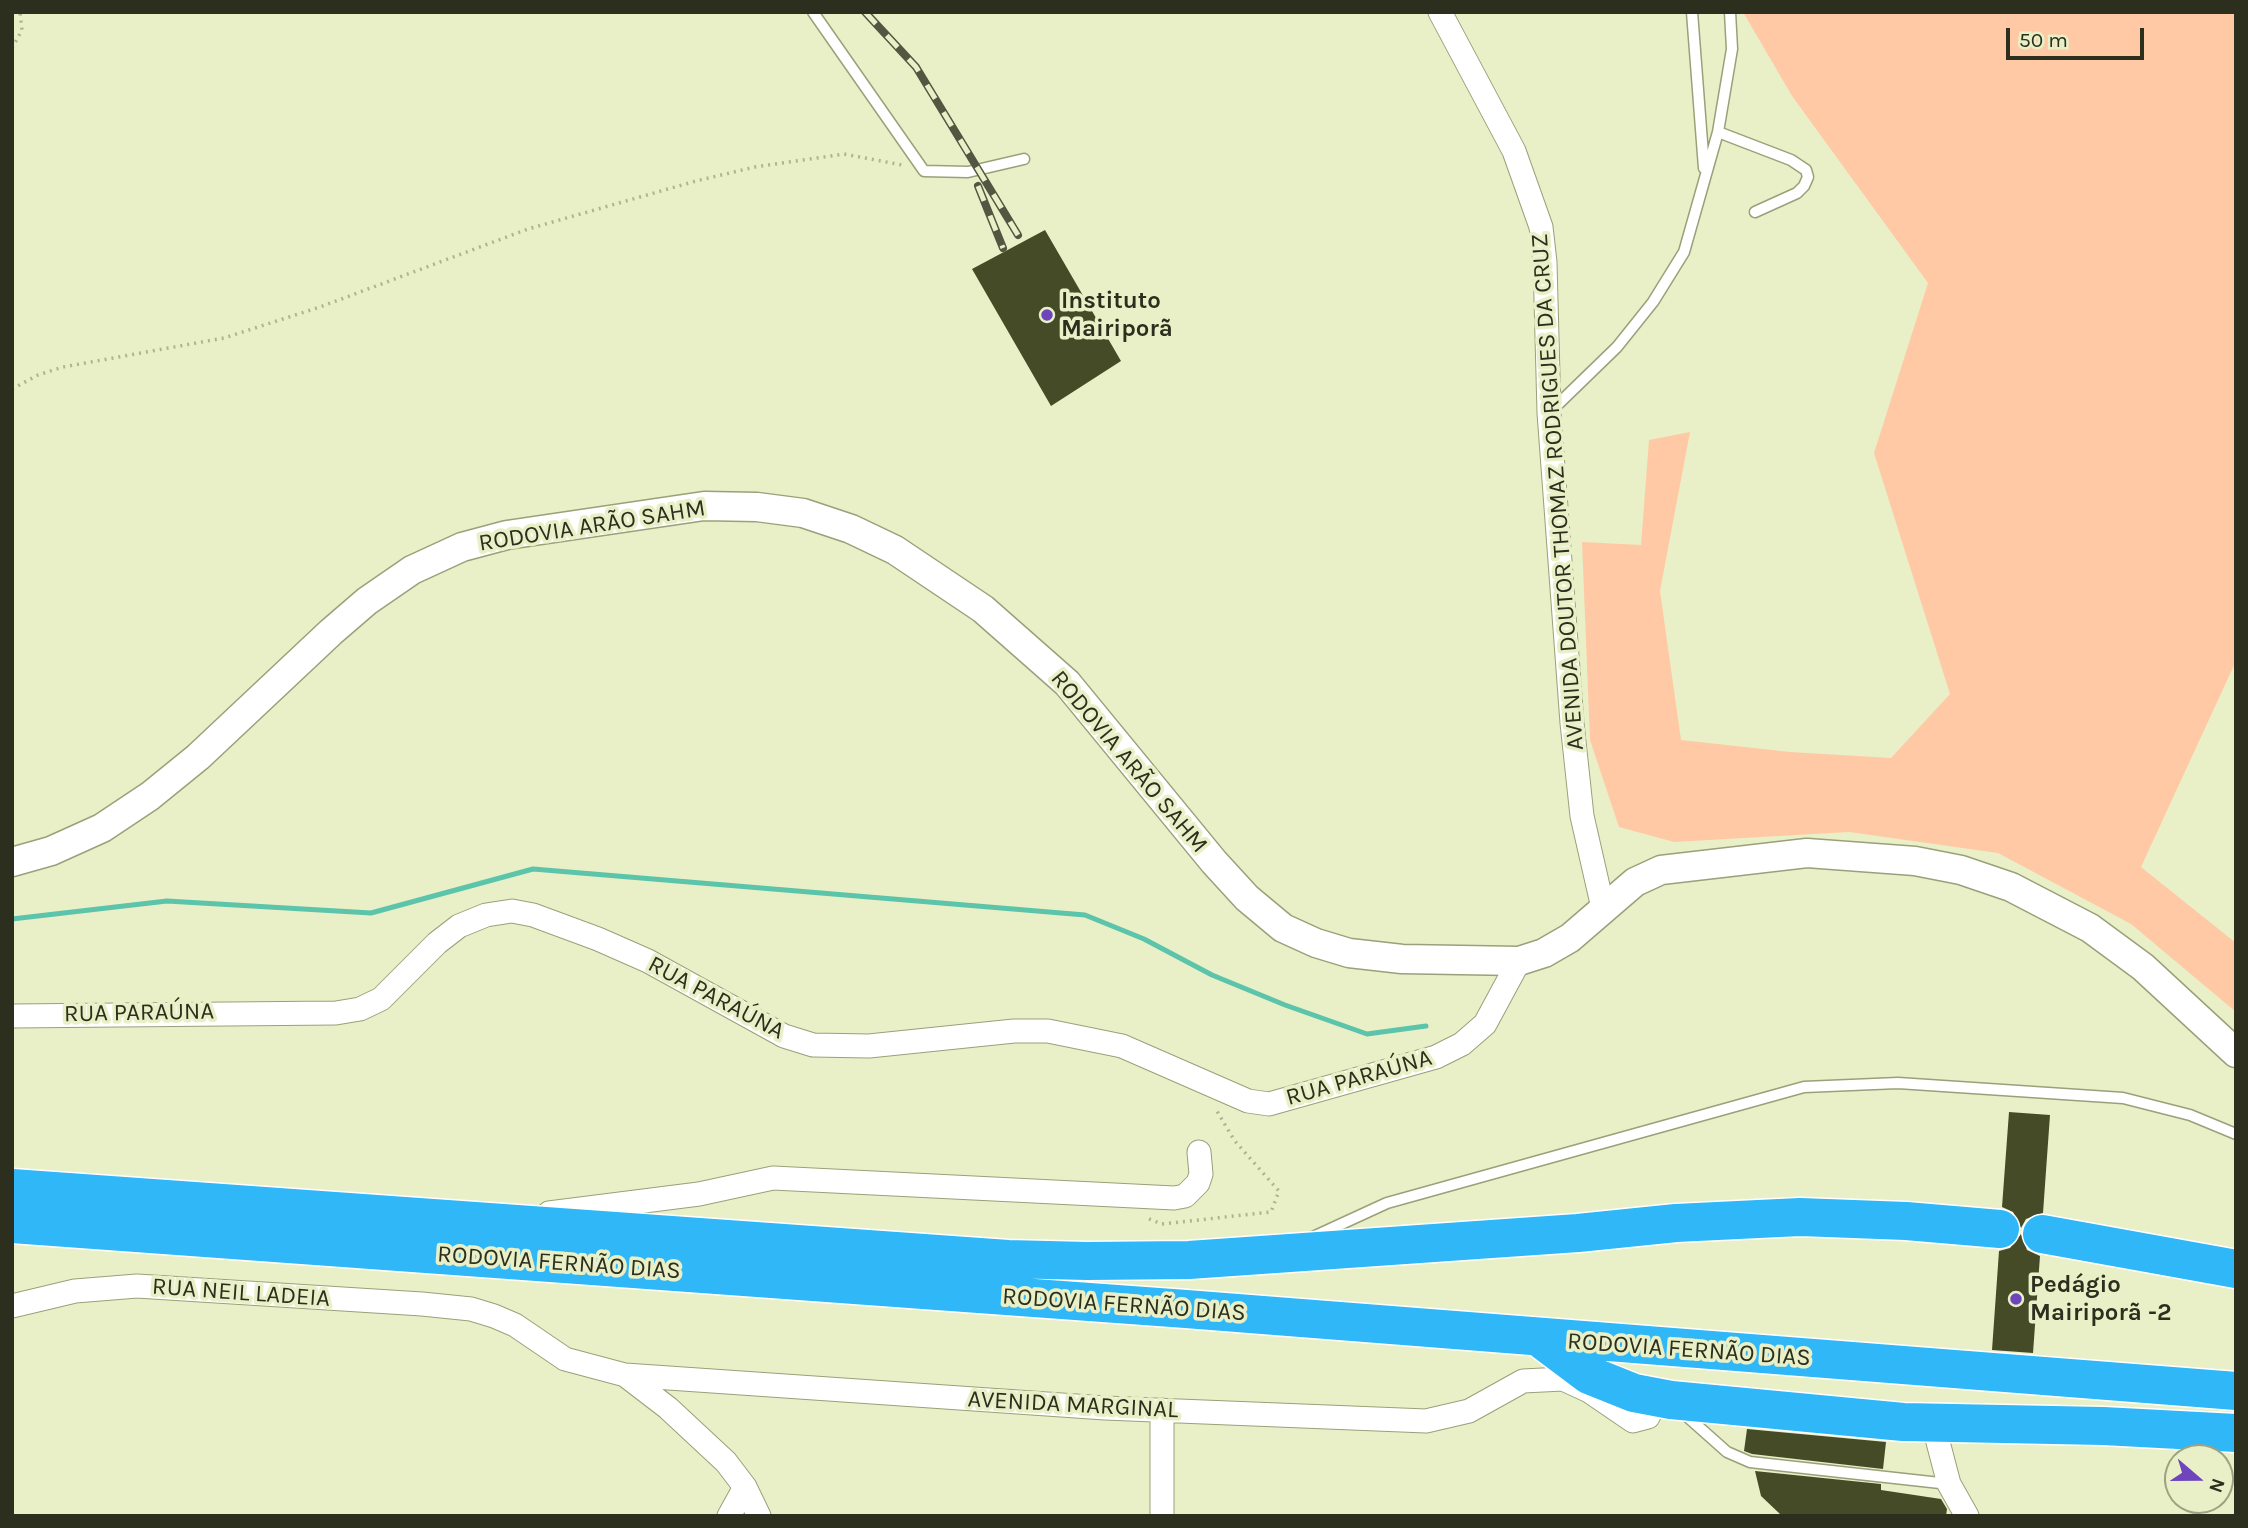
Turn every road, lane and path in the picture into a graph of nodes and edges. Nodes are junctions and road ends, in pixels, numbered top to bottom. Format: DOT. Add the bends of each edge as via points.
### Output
graph roads {
  1 [pos="20,12"];
  2 [pos="813,12"];
  3 [pos="1440,12"];
  4 [pos="1692,12"];
  5 [pos="1730,12"];
  6 [pos="12,48"];
  7 [pos="1718,132"];
  8 [pos="1024,159"];
  9 [pos="924,171"];
  10 [pos="1705,178"];
  11 [pos="1755,212"];
  12 [pos="12,389"];
  13 [pos="1549,413"];
  14 [pos="12,862"];
  15 [pos="1603,908"];
  16 [pos="1519,961"];
  17 [pos="12,1016"];
  18 [pos="2236,1053"];
  19 [pos="2236,1134"];
  20 [pos="1199,1152"];
  21 [pos="12,1188"];
  22 [pos="494,1220"];
  23 [pos="12,1224"];
  24 [pos="2000,1229"];
  25 [pos="2042,1234"];
  26 [pos="1275,1254"];
  27 [pos="2236,1269"];
  28 [pos="12,1306"];
  29 [pos="471,1309"];
  30 [pos="1541,1339"];
  31 [pos="625,1375"];
  32 [pos="2236,1391"];
  33 [pos="1664,1399"];
  34 [pos="1162,1410"];
  35 [pos="1933,1423"];
  36 [pos="2236,1433"];
  37 [pos="1949,1484"];
  38 [pos="745,1488"];
  39 [pos="730,1516"];
  40 [pos="759,1516"];
  41 [pos="1162,1516"];
  42 [pos="1967,1516"];
  1 -- 6 [label="path" via="22,30"];
  2 -- 9 [label="lane"];
  3 -- 13 [label="street, AVENIDA DOUTOR THOMAZ RODRIGUES DA CRUZ" via="1514,151 1541,227"];
  4 -- 10 [label="lane"];
  5 -- 7 [label="lane" via="1732,49"];
  7 -- 10 [label="lane"];
  7 -- 11 [label="lane" via="1806,170 1804,186 1797,193"];
  8 -- 9 [label="lane" via="968,173"];
  9 -- 12 [label="path" via="844,155 755,167 696,181 528,229 224,338 63,367"];
  10 -- 13 [label="lane" via="1684,252 1653,302 1617,347"];
  13 -- 15 [label="street, AVENIDA DOUTOR THOMAZ RODRIGUES DA CRUZ" via="1572,723 1583,816"];
  14 -- 16 [label="street, RODOVIA ARÃO SAHM" via="102,828 150,796 340,624 412,570 462,547 507,536 704,506 757,507 803,513 851,528 895,550 983,608 1067,683 1214,863 1283,928 1349,953 1402,959"];
  15 -- 16 [label="street, RODOVIA ARÃO SAHM" via="1570,938"];
  15 -- 18 [label="street, RODOVIA ARÃO SAHM" via="1635,882 1661,870 1693,864 1807,853 1915,861 1961,870 2011,887 2090,928 2143,967"];
  16 -- 17 [label="street, RUA PARAÚNA" via="1485,1024 1462,1044 1436,1057 1269,1104 1248,1101 1122,1046 1048,1031 869,1046 813,1045 784,1036 648,961 533,915 512,912 486,915 459,926 381,999 360,1009 336,1013"];
  19 -- 26 [label="lane" via="2189,1115 2123,1098 1898,1083 1804,1087 1387,1203"];
  20 -- 22 [label="street" via="1198,1183 1185,1196 1174,1198 773,1178 699,1194"];
  21 -- 22 [label="highway, RODOVIA FERNÃO DIAS"];
  22 -- 26 [label="highway, RODOVIA FERNÃO DIAS" via="1007,1259 1189,1260"];
  23 -- 30 [label="highway, RODOVIA FERNÃO DIAS"];
  24 -- 26 [label="highway, RODOVIA FERNÃO DIAS" via="1800,1217"];
  25 -- 27 [label="highway"];
  28 -- 29 [label="street, RUA NEIL LADEIA" via="75,1291 137,1286"];
  29 -- 31 [label="street, AVENIDA MARGINAL" via="515,1325 565,1359"];
  30 -- 32 [label="highway, RODOVIA FERNÃO DIAS"];
  30 -- 33 [label="highway" via="1589,1375"];
  31 -- 34 [label="street, AVENIDA MARGINAL"];
  31 -- 38 [label="street" via="726,1462"];
  33 -- 34 [label="street, AVENIDA MARGINAL" via="1648,1417 1633,1421 1590,1391 1563,1379 1523,1381 1469,1412 1426,1421"];
  33 -- 35 [label="highway"];
  33 -- 37 [label="lane" via="1711,1439 1750,1462"];
  34 -- 41 [label="street"];
  35 -- 36 [label="highway"];
  35 -- 37 [label="street"];
  37 -- 42 [label="street"];
  38 -- 39 [label="street"];
  38 -- 40 [label="street"];
}
